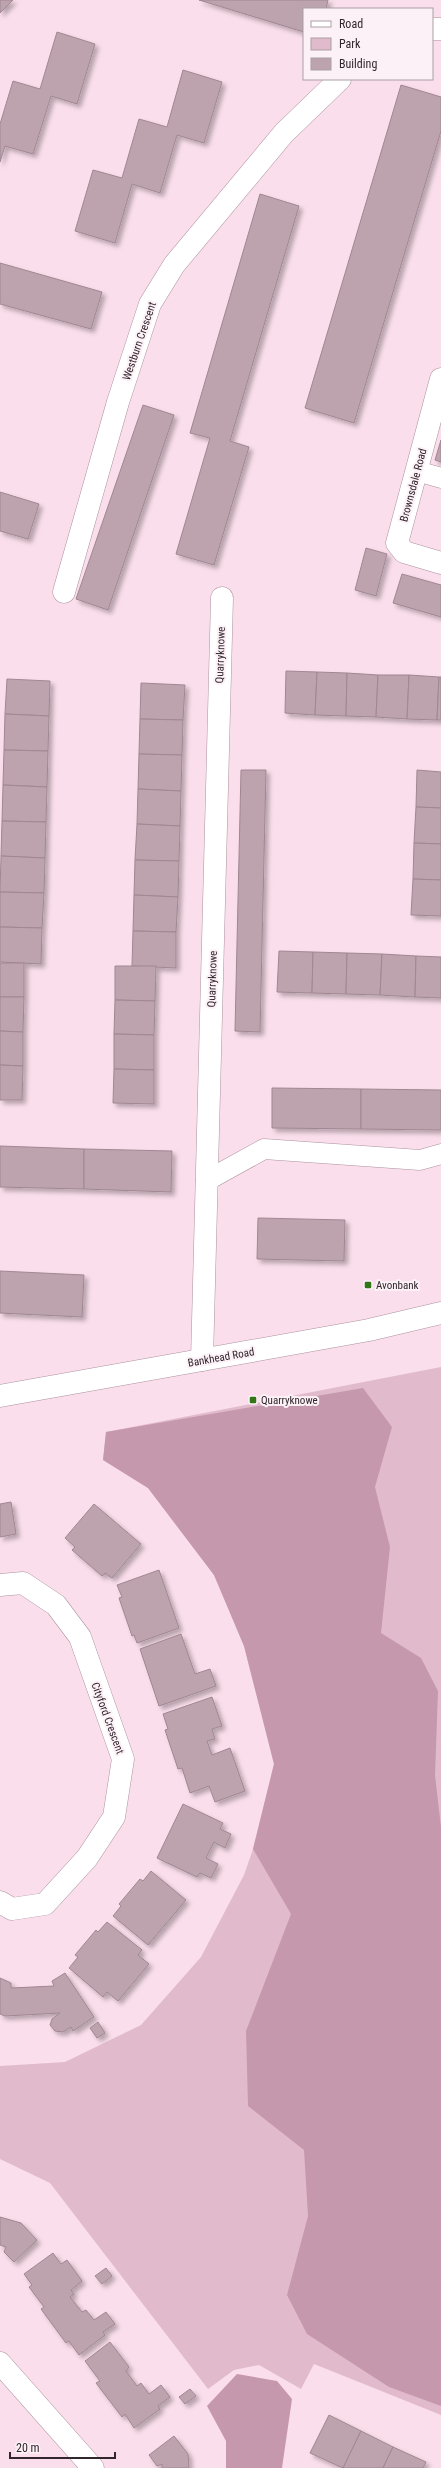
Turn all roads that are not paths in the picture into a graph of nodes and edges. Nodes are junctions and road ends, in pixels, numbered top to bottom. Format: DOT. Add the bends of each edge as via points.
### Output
graph roads {
  1 [pos="339,80"];
  2 [pos="441,379"];
  3 [pos="417,471"];
  4 [pos="441,478"];
  5 [pos="441,563"];
  6 [pos="64,592"];
  7 [pos="222,598"];
  8 [pos="441,1154"];
  9 [pos="206,1181"];
  10 [pos="441,1313"];
  11 [pos="202,1360"];
  12 [pos="0,1396"];
  13 [pos="0,1585"];
  14 [pos="0,1902"];
  15 [pos="0,2363"];
  16 [pos="93,2468"];
  1 -- 6 [label="street, Westburn Crescent" via="279,139 174,265 150,304 118,402"];
  2 -- 3 [label="street, Brownsdale Road"];
  3 -- 4 [label="lane"];
  3 -- 5 [label="street, Brownsdale Road" via="397,543 404,552"];
  7 -- 9 [label="street, Quarryknowe"];
  8 -- 9 [label="lane" via="420,1160 264,1149"];
  9 -- 11 [label="street, Quarryknowe"];
  10 -- 11 [label="street, Bankhead Road" via="369,1330"];
  11 -- 12 [label="street, Bankhead Road"];
  13 -- 14 [label="street, Cityford Crescent" via="23,1583 56,1605 80,1637 123,1758 114,1817 87,1858 45,1904 12,1909"];
  15 -- 16 [label="street"];
}
